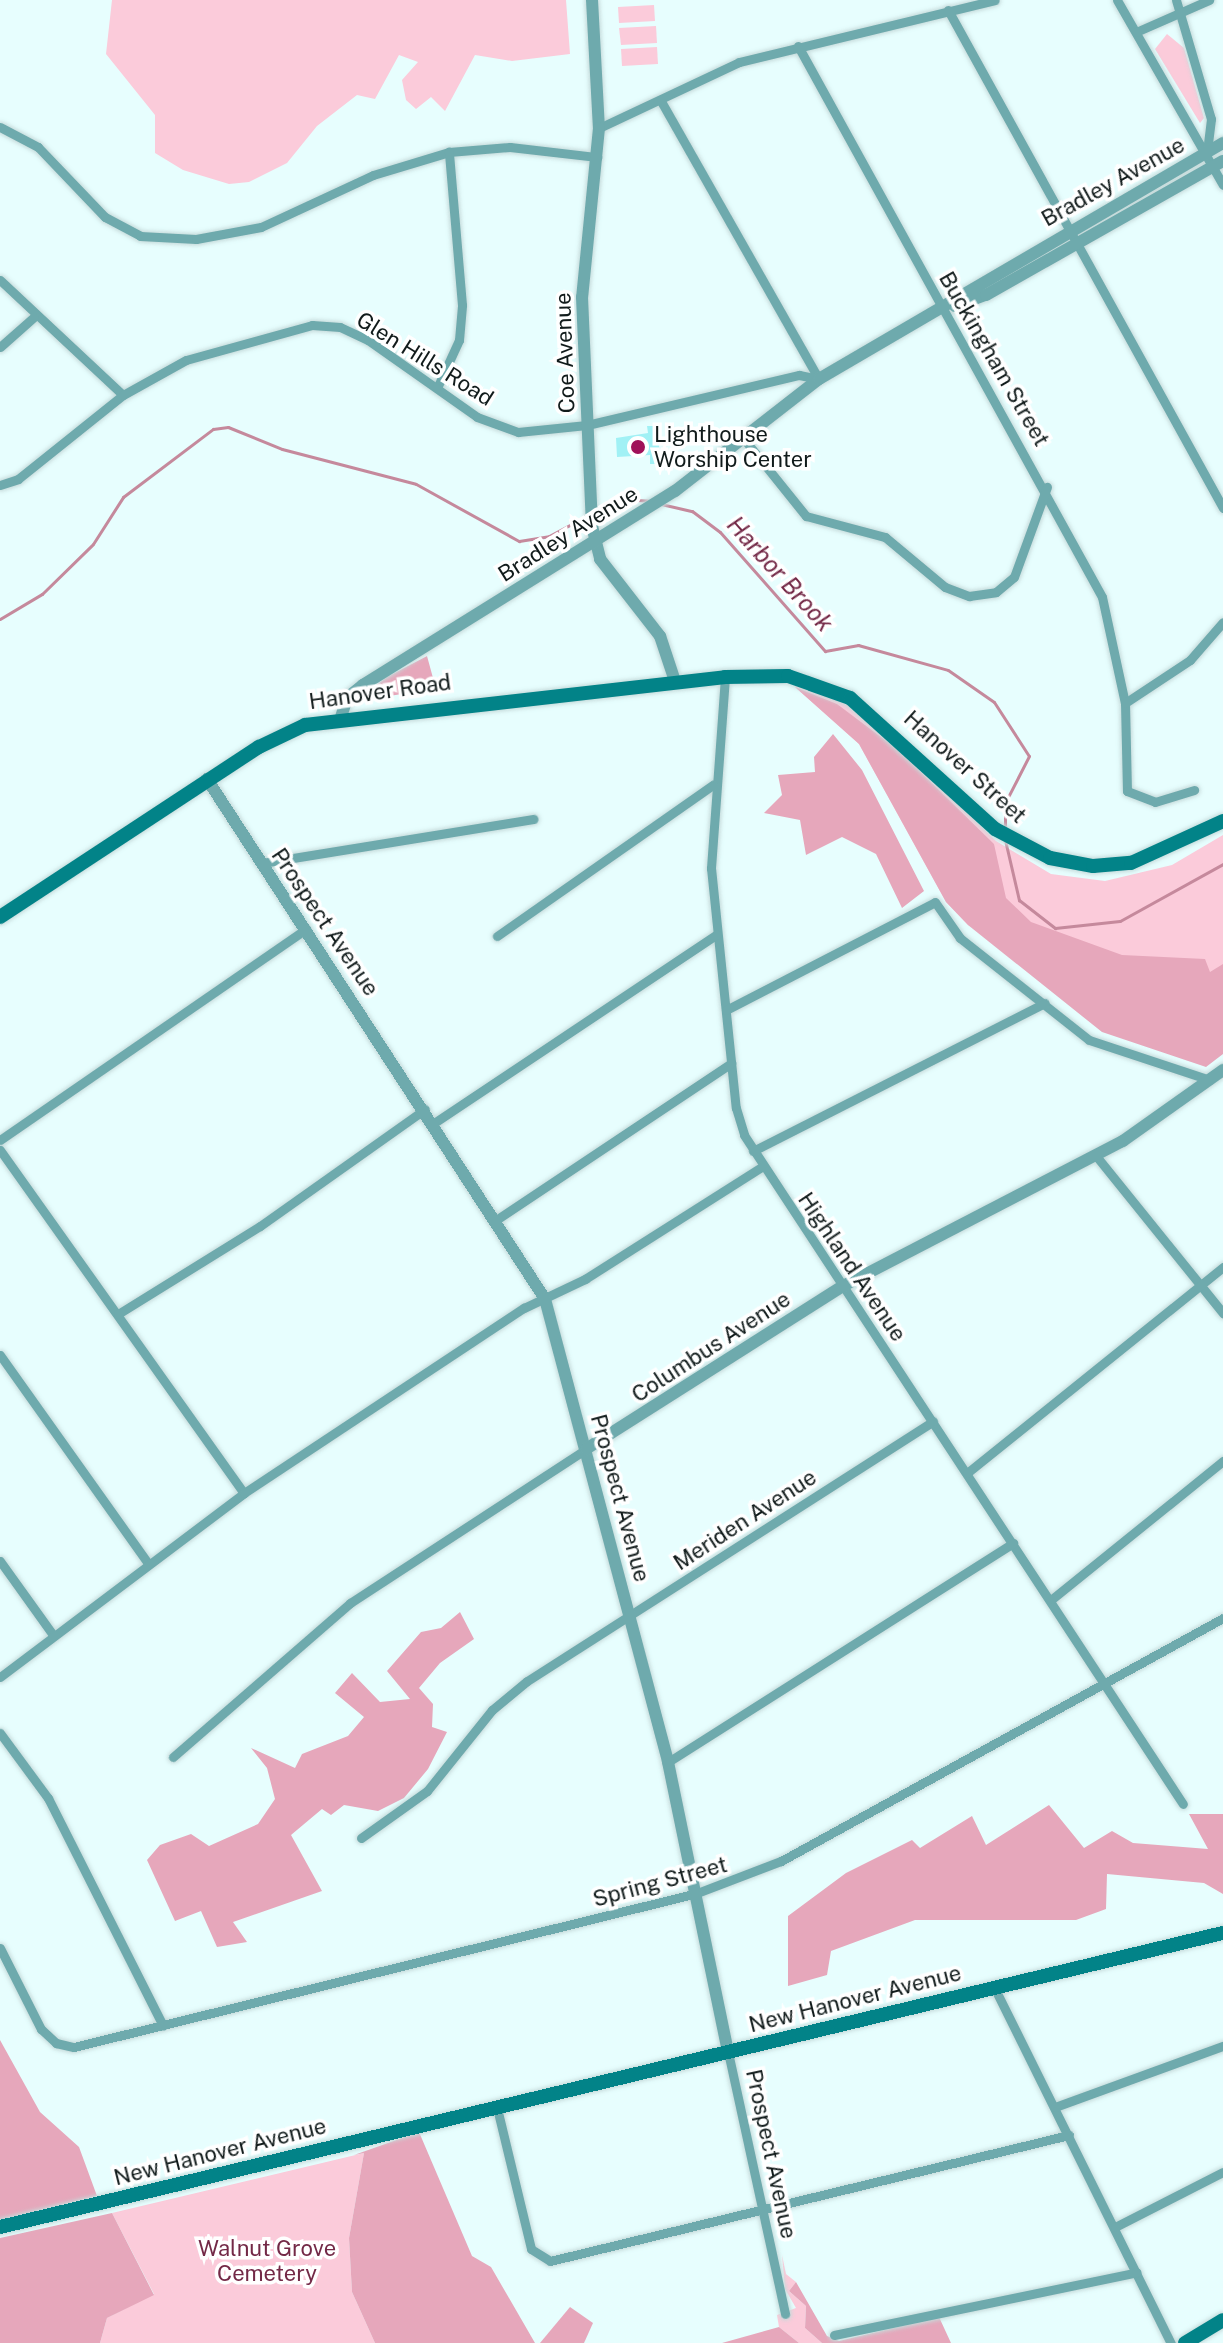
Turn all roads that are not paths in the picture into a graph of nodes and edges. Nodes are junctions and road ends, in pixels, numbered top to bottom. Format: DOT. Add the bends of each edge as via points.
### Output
graph roads {
  1 [pos="592,0"];
  2 [pos="995,0"];
  3 [pos="1117,0"];
  4 [pos="1176,0"];
  5 [pos="1209,0"];
  6 [pos="948,10"];
  7 [pos="1180,10"];
  8 [pos="1136,32"];
  9 [pos="798,46"];
  10 [pos="662,103"];
  11 [pos="0,127"];
  12 [pos="599,128"];
  13 [pos="1223,143"];
  14 [pos="449,152"];
  15 [pos="1207,152"];
  16 [pos="597,157"];
  17 [pos="1218,164"];
  18 [pos="1223,185"];
  19 [pos="1070,228"];
  20 [pos="1079,243"];
  21 [pos="0,280"];
  22 [pos="944,310"];
  23 [pos="34,317"];
  24 [pos="0,347"];
  25 [pos="819,379"];
  26 [pos="437,388"];
  27 [pos="123,395"];
  28 [pos="587,425"];
  29 [pos="744,439"];
  30 [pos="0,485"];
  31 [pos="1047,487"];
  32 [pos="1223,508"];
  33 [pos="595,542"];
  34 [pos="1223,622"];
  35 [pos="725,677"];
  36 [pos="675,681"];
  37 [pos="1125,703"];
  38 [pos="341,717"];
  39 [pos="207,779"];
  40 [pos="713,785"];
  41 [pos="1194,790"];
  42 [pos="533,819"];
  43 [pos="1223,821"];
  44 [pos="262,863"];
  45 [pos="0,917"];
  46 [pos="306,929"];
  47 [pos="717,934"];
  48 [pos="497,936"];
  49 [pos="1045,1003"];
  50 [pos="726,1010"];
  51 [pos="731,1063"];
  52 [pos="1223,1070"];
  53 [pos="1210,1080"];
  54 [pos="425,1109"];
  55 [pos="434,1123"];
  56 [pos="0,1140"];
  57 [pos="0,1150"];
  58 [pos="753,1151"];
  59 [pos="1097,1157"];
  60 [pos="763,1166"];
  61 [pos="496,1220"];
  62 [pos="1223,1267"];
  63 [pos="1200,1285"];
  64 [pos="843,1286"];
  65 [pos="545,1299"];
  66 [pos="1223,1313"];
  67 [pos="118,1314"];
  68 [pos="0,1355"];
  69 [pos="933,1421"];
  70 [pos="586,1449"];
  71 [pos="1223,1461"];
  72 [pos="967,1473"];
  73 [pos="244,1493"];
  74 [pos="1013,1543"];
  75 [pos="0,1561"];
  76 [pos="148,1563"];
  77 [pos="1052,1599"];
  78 [pos="631,1615"];
  79 [pos="1223,1618"];
  80 [pos="53,1635"];
  81 [pos="0,1677"];
  82 [pos="1107,1684"];
  83 [pos="0,1733"];
  84 [pos="173,1757"];
  85 [pos="668,1762"];
  86 [pos="1183,1804"];
  87 [pos="361,1838"];
  88 [pos="697,1893"];
  89 [pos="1223,1933"];
  90 [pos="0,1948"];
  91 [pos="994,1987"];
  92 [pos="163,2026"];
  93 [pos="1223,2046"];
  94 [pos="728,2052"];
  95 [pos="1055,2107"];
  96 [pos="497,2108"];
  97 [pos="1069,2135"];
  98 [pos="1223,2172"];
  99 [pos="762,2210"];
  100 [pos="0,2227"];
  101 [pos="1115,2227"];
  102 [pos="1137,2272"];
  103 [pos="785,2314"];
  104 [pos="1223,2320"];
  105 [pos="834,2335"];
  106 [pos="1171,2343"];
  107 [pos="1185,2343"];
  1 -- 12 [label="street, Coe Avenue"];
  2 -- 6 [label="street"];
  3 -- 8 [label="street"];
  4 -- 7 [label="street"];
  5 -- 7 [label="street"];
  6 -- 9 [label="street"];
  6 -- 19 [label="street"];
  7 -- 8 [label="street"];
  7 -- 15 [label="street" via="1211,119"];
  8 -- 15 [label="street"];
  9 -- 10 [label="street" via="739,62"];
  9 -- 22 [label="street, Buckingham Street"];
  10 -- 12 [label="street"];
  10 -- 25 [label="street"];
  11 -- 14 [label="street" via="38,147 105,217 140,236 196,239 261,227 373,175"];
  12 -- 16 [label="street, Coe Avenue"];
  13 -- 15 [label="street, Bradley Avenue"];
  14 -- 16 [label="street" via="510,147"];
  14 -- 26 [label="street" via="462,305 459,340"];
  15 -- 17 [label="street"];
  15 -- 19 [label="street, Bradley Avenue"];
  16 -- 28 [label="street, Coe Avenue" via="582,297"];
  17 -- 18 [label="street"];
  17 -- 20 [label="street, Bradley Avenue"];
  19 -- 20 [label="street"];
  19 -- 22 [label="street, Bradley Avenue"];
  20 -- 22 [label="street, Bradley Avenue" via="986,295"];
  20 -- 32 [label="street"];
  21 -- 23 [label="street"];
  22 -- 25 [label="street, Bradley Avenue"];
  22 -- 31 [label="street, Buckingham Street"];
  23 -- 24 [label="street"];
  23 -- 27 [label="street"];
  25 -- 28 [label="street, Glen Hills Road" via="799,375"];
  25 -- 29 [label="street, Bradley Avenue"];
  26 -- 27 [label="street, Glen Hills Road" via="368,340 340,327 312,325 186,360"];
  26 -- 28 [label="street, Glen Hills Road" via="477,417 518,432"];
  27 -- 30 [label="street, Glen Hills Road" via="18,479"];
  28 -- 33 [label="street, Coe Avenue"];
  29 -- 31 [label="street" via="806,516 885,537 945,587 969,596 996,592 1014,577"];
  29 -- 33 [label="street, Bradley Avenue" via="699,475"];
  31 -- 37 [label="street, Buckingham Street" via="1102,597"];
  33 -- 36 [label="street, Coe Avenue" via="604,564 660,636"];
  33 -- 38 [label="street, Bradley Avenue" via="363,685 347,698"];
  34 -- 37 [label="street" via="1190,660"];
  35 -- 36 [label="main road, Hanover Road"];
  35 -- 40 [label="street, Highland Avenue"];
  35 -- 43 [label="main road, Hanover Street" via="788,676 850,698 974,810 1030,851 1072,864 1131,863"];
  36 -- 38 [label="main road, Hanover Road"];
  37 -- 41 [label="street, Buckingham Street" via="1127,791 1155,802"];
  38 -- 39 [label="main road, Hanover Road" via="275,737"];
  39 -- 44 [label="street, Prospect Avenue"];
  39 -- 45 [label="main road, Hanover Road"];
  40 -- 47 [label="street, Highland Avenue"];
  40 -- 48 [label="street"];
  42 -- 44 [label="street"];
  44 -- 46 [label="street, Prospect Avenue"];
  46 -- 54 [label="street, Prospect Avenue"];
  46 -- 56 [label="street"];
  47 -- 50 [label="street, Highland Avenue"];
  47 -- 55 [label="street"];
  49 -- 50 [label="street" via="960,938 935,902"];
  49 -- 53 [label="street" via="1110,1051"];
  49 -- 58 [label="street"];
  50 -- 51 [label="street, Highland Avenue"];
  51 -- 58 [label="street, Highland Avenue" via="739,1121"];
  51 -- 61 [label="street"];
  52 -- 53 [label="street, Columbus Avenue"];
  53 -- 59 [label="street, Columbus Avenue"];
  54 -- 55 [label="street, Prospect Avenue"];
  54 -- 67 [label="street" via="260,1226"];
  55 -- 61 [label="street, Prospect Avenue"];
  57 -- 67 [label="street"];
  58 -- 60 [label="street, Highland Avenue"];
  59 -- 63 [label="street"];
  59 -- 64 [label="street, Columbus Avenue"];
  60 -- 64 [label="street, Highland Avenue"];
  60 -- 65 [label="street"];
  61 -- 65 [label="street, Prospect Avenue"];
  62 -- 63 [label="street"];
  63 -- 66 [label="street"];
  63 -- 72 [label="street"];
  64 -- 69 [label="street, Highland Avenue"];
  64 -- 70 [label="street, Columbus Avenue"];
  65 -- 70 [label="street, Prospect Avenue"];
  65 -- 73 [label="street"];
  67 -- 73 [label="street"];
  68 -- 76 [label="street"];
  69 -- 72 [label="street, Highland Avenue"];
  69 -- 78 [label="street, Meriden Avenue"];
  70 -- 78 [label="street, Prospect Avenue"];
  70 -- 84 [label="street, Columbus Avenue" via="350,1603"];
  71 -- 77 [label="street"];
  72 -- 74 [label="street, Highland Avenue"];
  73 -- 76 [label="street"];
  74 -- 77 [label="street, Highland Avenue"];
  74 -- 85 [label="street"];
  75 -- 80 [label="street"];
  76 -- 80 [label="street"];
  77 -- 82 [label="street, Highland Avenue"];
  78 -- 85 [label="street, Prospect Avenue"];
  78 -- 87 [label="street, Meriden Avenue" via="510,1694 427,1791"];
  79 -- 82 [label="street, Spring Street"];
  80 -- 81 [label="street"];
  82 -- 86 [label="street, Highland Avenue"];
  82 -- 88 [label="street, Spring Street" via="781,1861"];
  83 -- 92 [label="street" via="48,1798"];
  85 -- 88 [label="street, Prospect Avenue"];
  88 -- 92 [label="street, Spring Street"];
  88 -- 94 [label="street, Prospect Avenue"];
  89 -- 91 [label="main road, New Hanover Avenue"];
  90 -- 92 [label="street, Spring Street" via="41,2029 56,2043 74,2047"];
  91 -- 94 [label="main road, New Hanover Avenue"];
  91 -- 95 [label="street"];
  93 -- 95 [label="street"];
  94 -- 96 [label="main road, New Hanover Avenue"];
  94 -- 99 [label="street, Prospect Avenue"];
  95 -- 97 [label="street"];
  96 -- 99 [label="street" via="539,2260"];
  96 -- 100 [label="main road, New Hanover Avenue"];
  97 -- 99 [label="street"];
  97 -- 101 [label="street"];
  98 -- 101 [label="street"];
  99 -- 103 [label="street, Prospect Avenue"];
  101 -- 102 [label="street"];
  102 -- 105 [label="street"];
  102 -- 106 [label="street"];
  104 -- 107 [label="main road"];
}
